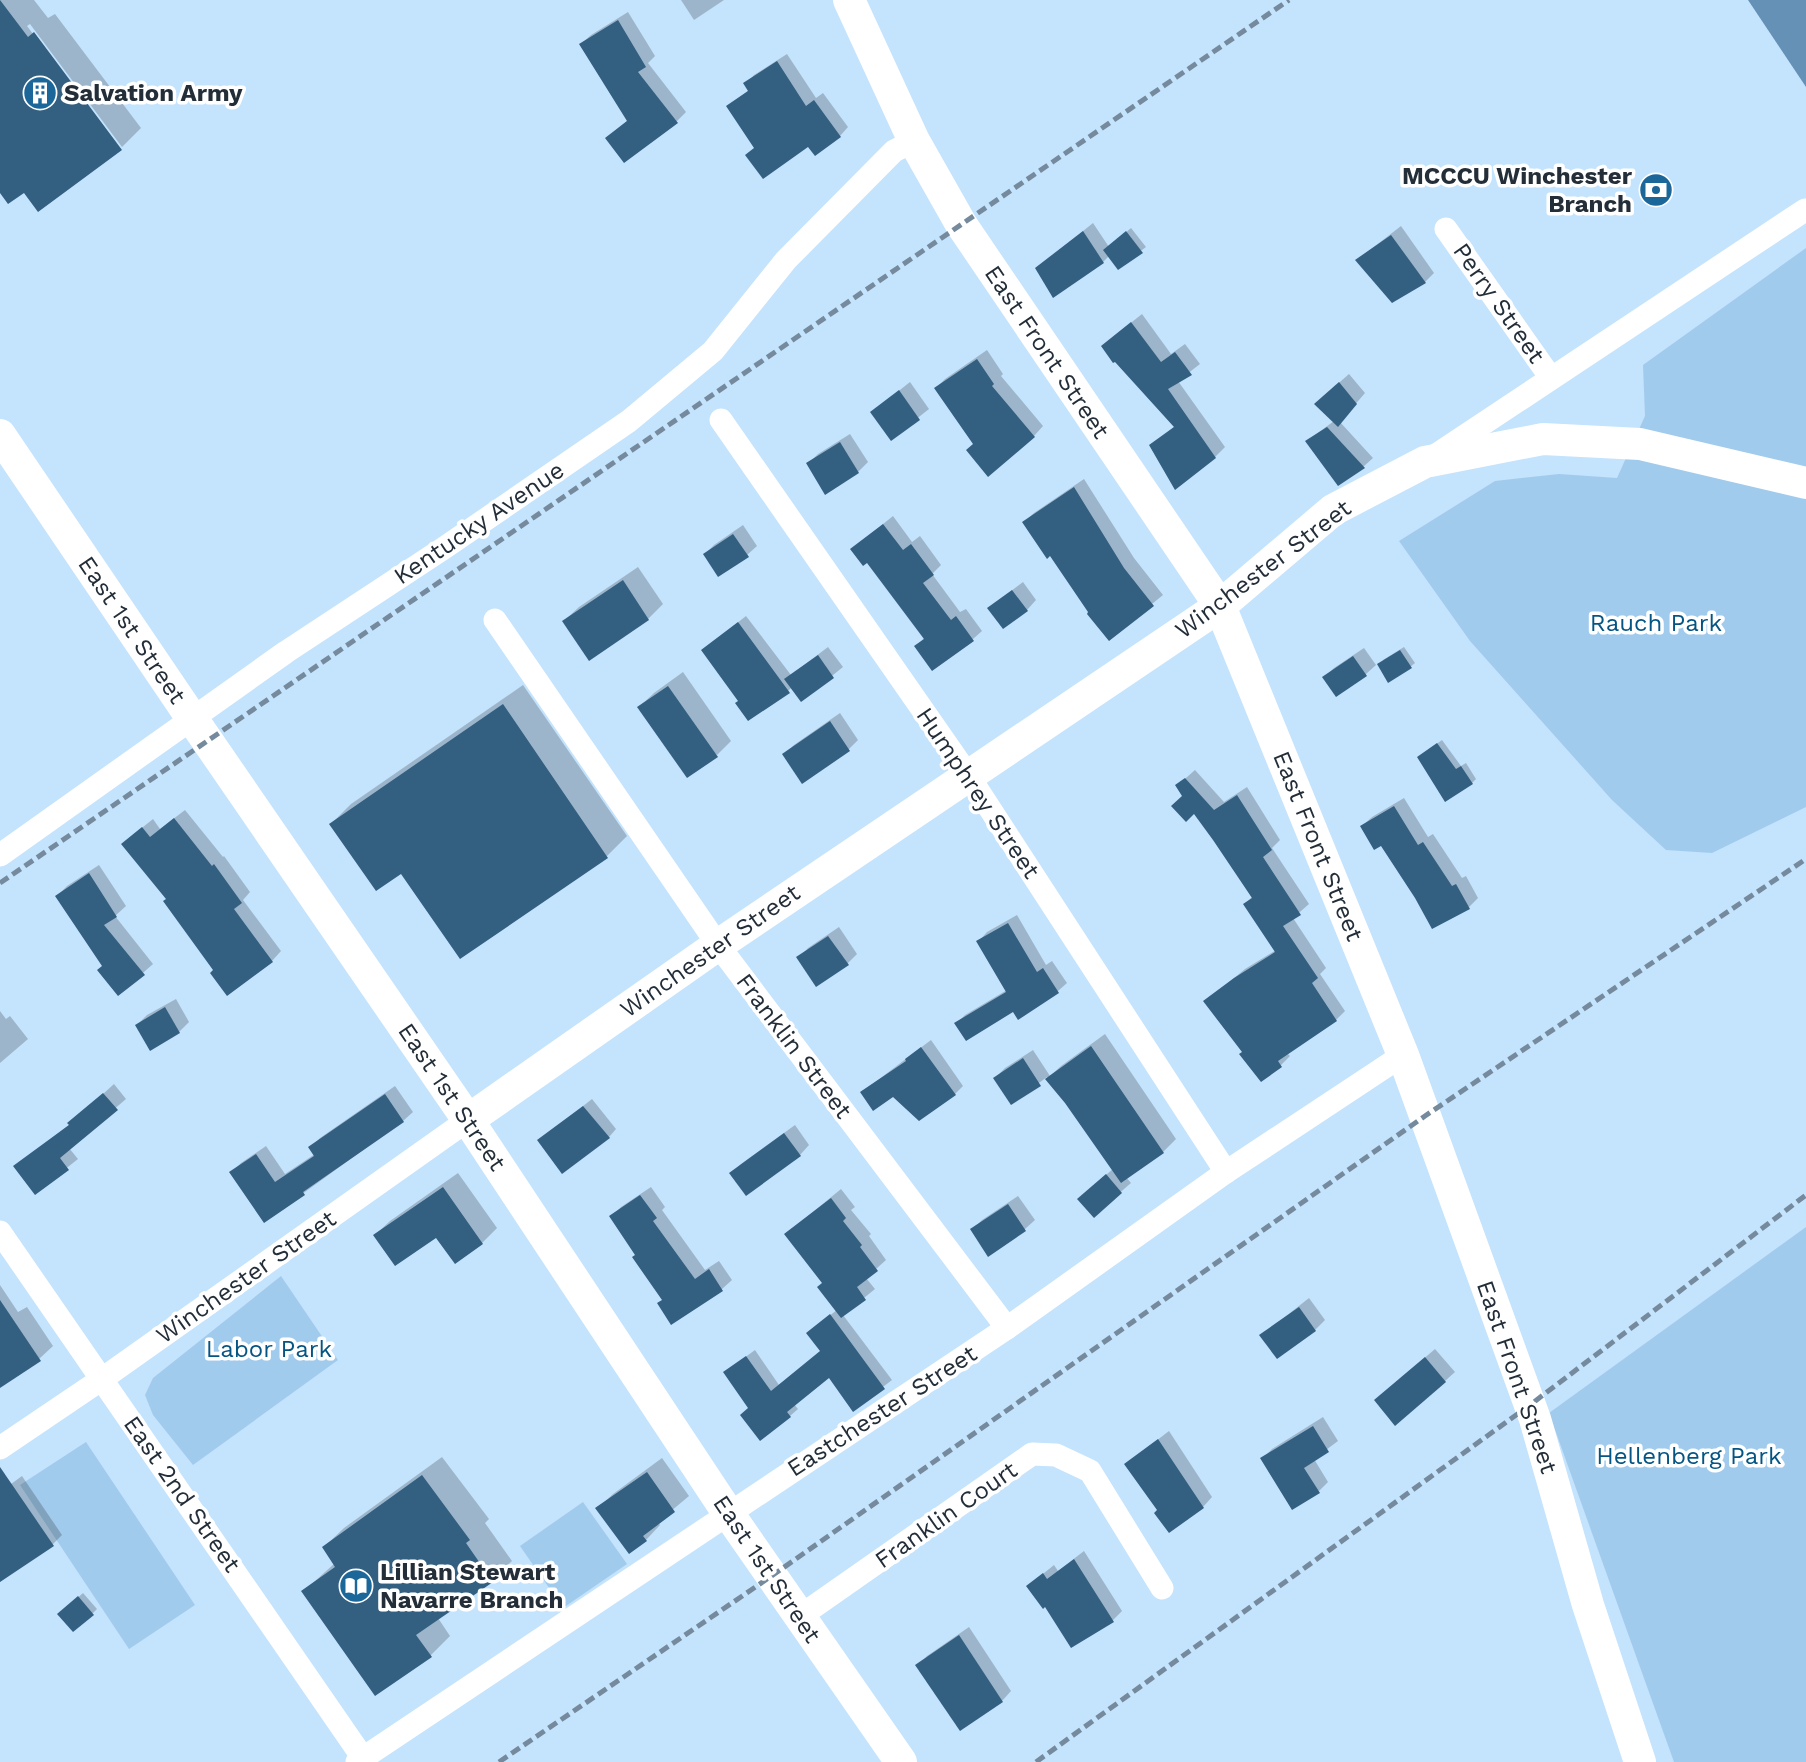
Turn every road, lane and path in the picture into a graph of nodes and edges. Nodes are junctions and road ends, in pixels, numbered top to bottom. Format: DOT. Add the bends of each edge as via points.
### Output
graph roads {
  1 [pos="849,0"];
  2 [pos="914,141"];
  3 [pos="1805,210"];
  4 [pos="1446,229"];
  5 [pos="1551,378"];
  6 [pos="721,419"];
  7 [pos="0,435"];
  8 [pos="1425,462"];
  9 [pos="1806,483"];
  10 [pos="1220,606"];
  11 [pos="495,620"];
  12 [pos="191,717"];
  13 [pos="968,775"];
  14 [pos="0,855"];
  15 [pos="718,945"];
  16 [pos="1403,1055"];
  17 [pos="468,1119"];
  18 [pos="1226,1172"];
  19 [pos="0,1231"];
  20 [pos="1007,1328"];
  21 [pos="102,1379"];
  22 [pos="0,1448"];
  23 [pos="728,1513"];
  24 [pos="1162,1588"];
  25 [pos="799,1617"];
  26 [pos="360,1760"];
  27 [pos="901,1762"];
  28 [pos="1640,1762"];
  1 -- 2 [label="street, East Front Street"];
  2 -- 10 [label="street, East Front Street" via="977,249"];
  2 -- 12 [label="street, Kentucky Avenue" via="894,151 786,260 713,351 670,389 466,533"];
  3 -- 5 [label="street, Winchester Street"];
  4 -- 5 [label="street, Perry Street"];
  5 -- 8 [label="street, Winchester Street"];
  6 -- 13 [label="street, Humphrey Street"];
  7 -- 12 [label="street, East 1st Street"];
  8 -- 9 [label="street, Winchester Street" via="1543,439 1640,444"];
  8 -- 10 [label="street, Winchester Street" via="1333,510"];
  10 -- 13 [label="street, Winchester Street"];
  10 -- 16 [label="street, East Front Street"];
  11 -- 15 [label="street, Franklin Street"];
  12 -- 14 [label="street, Kentucky Avenue"];
  12 -- 17 [label="street, East 1st Street"];
  13 -- 15 [label="street, Winchester Street"];
  13 -- 18 [label="street, Humphrey Street"];
  15 -- 17 [label="street, Winchester Street"];
  15 -- 20 [label="street, Franklin Street"];
  16 -- 18 [label="street, Eastchester Street"];
  16 -- 28 [label="street, East Front Street" via="1535,1419 1588,1605"];
  17 -- 21 [label="street, Winchester Street"];
  17 -- 23 [label="street, East 1st Street"];
  18 -- 20 [label="street, Eastchester Street"];
  19 -- 21 [label="street, East 2nd Street"];
  20 -- 23 [label="street, Eastchester Street"];
  21 -- 22 [label="street, Winchester Street"];
  21 -- 26 [label="street, East 2nd Street"];
  23 -- 25 [label="street, East 1st Street"];
  23 -- 26 [label="street, Eastchester Street"];
  24 -- 25 [label="street, Franklin Court" via="1090,1471 1056,1455 1032,1454"];
  25 -- 27 [label="street, East 1st Street"];
}
